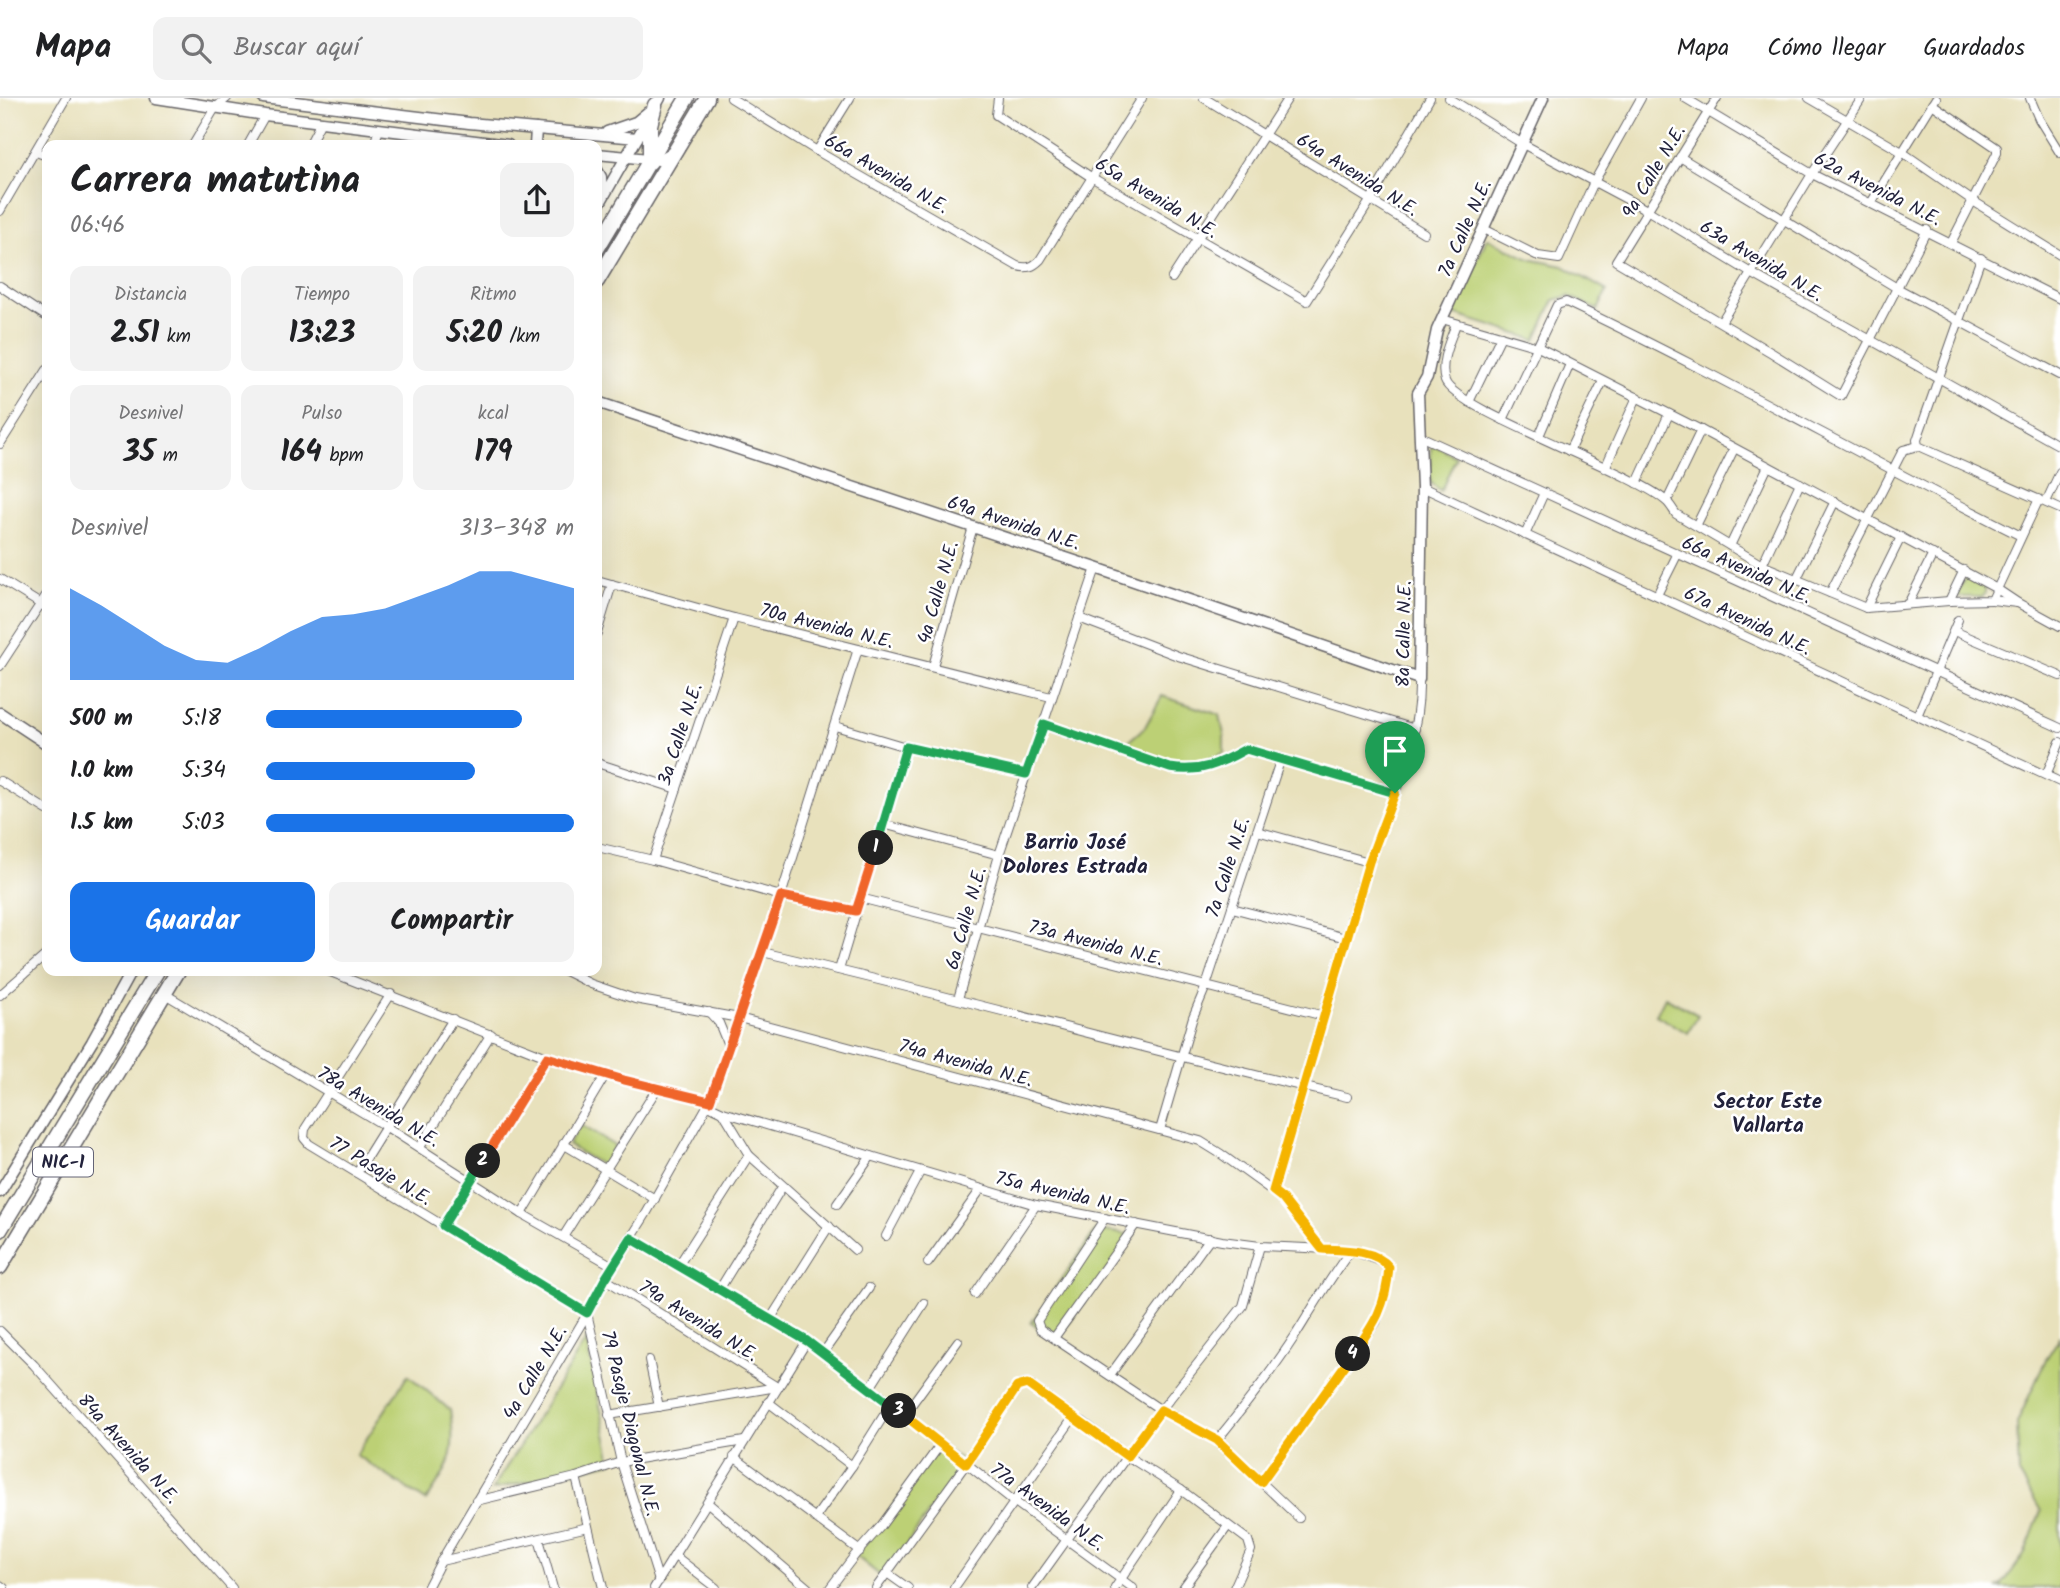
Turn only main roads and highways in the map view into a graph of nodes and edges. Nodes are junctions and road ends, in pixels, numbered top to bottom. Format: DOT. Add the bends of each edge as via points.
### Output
graph roads {
  1 [pos="687,98"];
  2 [pos="707,98"];
  3 [pos="658,102"];
  4 [pos="637,138"];
  5 [pos="651,159"];
  6 [pos="602,241"];
  7 [pos="602,252"];
  8 [pos="602,273"];
  9 [pos="154,976"];
  10 [pos="175,976"];
  11 [pos="0,1230"];
  12 [pos="0,1267"];
  1 -- 5 [label="highway"];
  2 -- 8 [label="highway"];
  3 -- 5 [label="highway" via="650,125"];
  4 -- 5 [label="highway"];
  5 -- 6 [label="highway"];
  5 -- 7 [label="highway"];
  9 -- 11 [label="highway, NIC-1"];
  10 -- 12 [label="highway, NIC-1"];
}
